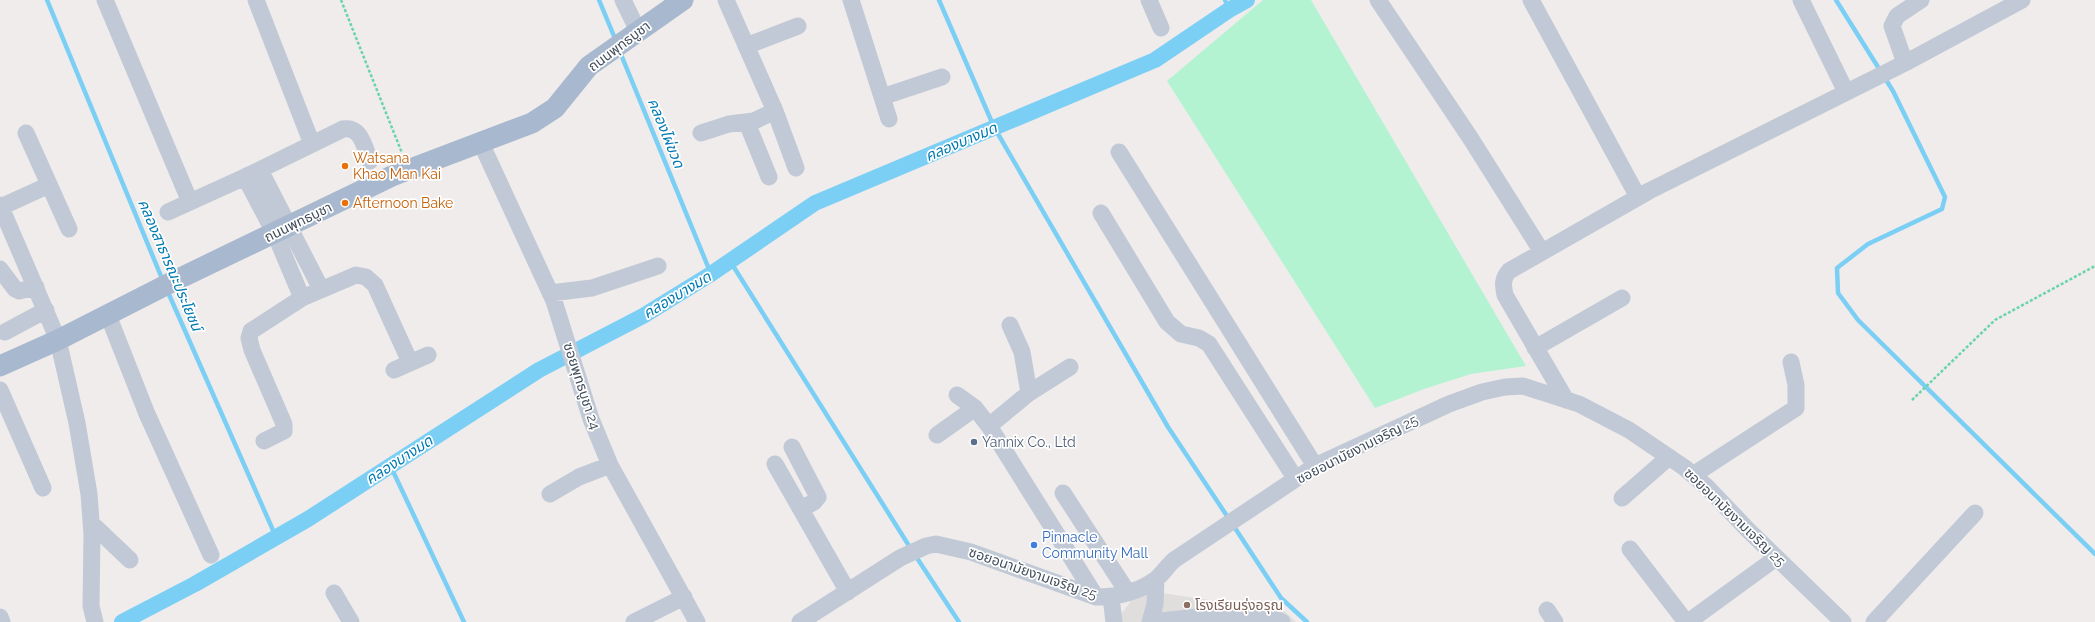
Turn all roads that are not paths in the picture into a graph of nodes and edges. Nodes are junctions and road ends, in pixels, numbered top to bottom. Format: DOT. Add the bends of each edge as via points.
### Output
graph roads {
  1 [pos="106,0"];
  2 [pos="256,0"];
  3 [pos="622,0"];
  4 [pos="683,0"];
  5 [pos="726,0"];
  6 [pos="851,0"];
  7 [pos="1149,0"];
  8 [pos="1378,0"];
  9 [pos="1531,0"];
  10 [pos="1801,0"];
  11 [pos="1921,0"];
  12 [pos="2022,0"];
  13 [pos="798,26"];
  14 [pos="1161,28"];
  15 [pos="631,36"];
  16 [pos="746,46"];
  17 [pos="1905,62"];
  18 [pos="942,77"];
  19 [pos="1846,92"];
  20 [pos="882,97"];
  21 [pos="775,111"];
  22 [pos="889,119"];
  23 [pos="747,123"];
  24 [pos="701,133"];
  25 [pos="26,134"];
  26 [pos="481,143"];
  27 [pos="312,144"];
  28 [pos="1119,152"];
  29 [pos="370,160"];
  30 [pos="796,168"];
  31 [pos="260,170"];
  32 [pos="245,177"];
  33 [pos="768,177"];
  34 [pos="49,185"];
  35 [pos="1638,197"];
  36 [pos="190,202"];
  37 [pos="0,206"];
  38 [pos="168,212"];
  39 [pos="1100,213"];
  40 [pos="69,229"];
  41 [pos="282,230"];
  42 [pos="1542,252"];
  43 [pos="658,266"];
  44 [pos="0,269"];
  45 [pos="36,287"];
  46 [pos="321,289"];
  47 [pos="552,297"];
  48 [pos="302,298"];
  49 [pos="1622,298"];
  50 [pos="46,310"];
  51 [pos="108,314"];
  52 [pos="1010,325"];
  53 [pos="5,332"];
  54 [pos="58,340"];
  55 [pos="1535,348"];
  56 [pos="428,355"];
  57 [pos="410,362"];
  58 [pos="1792,362"];
  59 [pos="0,366"];
  60 [pos="1070,366"];
  61 [pos="394,370"];
  62 [pos="0,390"];
  63 [pos="1029,393"];
  64 [pos="957,395"];
  65 [pos="1566,400"];
  66 [pos="975,408"];
  67 [pos="989,426"];
  68 [pos="937,435"];
  69 [pos="264,441"];
  70 [pos="792,446"];
  71 [pos="1669,457"];
  72 [pos="775,464"];
  73 [pos="610,465"];
  74 [pos="1315,466"];
  75 [pos="1693,475"];
  76 [pos="1295,478"];
  77 [pos="43,488"];
  78 [pos="1063,493"];
  79 [pos="550,494"];
  80 [pos="1622,498"];
  81 [pos="801,509"];
  82 [pos="1975,512"];
  83 [pos="91,523"];
  84 [pos="1630,549"];
  85 [pos="211,555"];
  86 [pos="1776,558"];
  87 [pos="130,560"];
  88 [pos="1156,579"];
  89 [pos="848,592"];
  90 [pos="334,593"];
  91 [pos="1128,593"];
  92 [pos="684,597"];
  93 [pos="1103,597"];
  94 [pos="0,617"];
  95 [pos="2,622"];
  96 [pos="95,622"];
  97 [pos="351,622"];
  98 [pos="634,622"];
  99 [pos="697,622"];
  100 [pos="800,622"];
  101 [pos="1114,622"];
  102 [pos="1151,622"];
  103 [pos="1282,622"];
  104 [pos="1687,622"];
  105 [pos="1844,622"];
  106 [pos="1874,622"];
  1 -- 36 [label="street"];
  2 -- 27 [label="street"];
  3 -- 15 [label="street"];
  4 -- 15 [label="main road, ถนนพุทธบูชา"];
  5 -- 16 [label="street"];
  6 -- 20 [label="street"];
  7 -- 14 [label="street"];
  8 -- 42 [label="street"];
  9 -- 35 [label="street"];
  10 -- 19 [label="street"];
  11 -- 17 [label="street" via="1897,16 1892,26"];
  12 -- 17 [label="street"];
  13 -- 16 [label="street"];
  15 -- 26 [label="main road, ถนนพุทธบูชา" via="589,66 564,99 544,116"];
  16 -- 21 [label="street"];
  17 -- 19 [label="street"];
  18 -- 20 [label="street"];
  19 -- 35 [label="street"];
  20 -- 22 [label="street"];
  21 -- 23 [label="street"];
  21 -- 30 [label="street"];
  23 -- 24 [label="street" via="725,125"];
  23 -- 33 [label="street"];
  25 -- 34 [label="street"];
  26 -- 41 [label="main road, ถนนพุทธบูชา" via="408,169"];
  26 -- 47 [label="street, ซอยพุทธบูชา 24"];
  27 -- 29 [label="street" via="343,129 351,128 357,131"];
  27 -- 31 [label="street"];
  28 -- 74 [label="street"];
  31 -- 32 [label="street"];
  31 -- 41 [label="street"];
  32 -- 36 [label="street"];
  32 -- 41 [label="street"];
  34 -- 37 [label="street"];
  34 -- 40 [label="street"];
  35 -- 42 [label="street"];
  36 -- 38 [label="street"];
  37 -- 45 [label="street"];
  39 -- 76 [label="street" via="1167,322 1181,334 1199,338 1209,344"];
  41 -- 46 [label="street"];
  41 -- 48 [label="street"];
  41 -- 51 [label="main road, ถนนพุทธบูชา"];
  42 -- 55 [label="street" via="1509,271 1502,283 1510,306"];
  43 -- 47 [label="street" via="592,288"];
  44 -- 45 [label="street" via="19,291"];
  45 -- 50 [label="street"];
  46 -- 48 [label="street"];
  46 -- 57 [label="street" via="356,275 370,279"];
  47 -- 73 [label="street, ซอยพุทธบูชา 24" via="591,418"];
  48 -- 69 [label="street" via="251,332 249,338 284,424 284,431"];
  49 -- 55 [label="street"];
  50 -- 53 [label="street"];
  50 -- 54 [label="street"];
  51 -- 54 [label="main road, ถนนพุทธบูชา"];
  51 -- 85 [label="street" via="147,414"];
  52 -- 63 [label="street" via="1022,352"];
  54 -- 59 [label="main road, ถนนพุทธบูชา"];
  54 -- 83 [label="street" via="77,423 89,494"];
  55 -- 65 [label="street"];
  56 -- 57 [label="street"];
  57 -- 61 [label="street"];
  58 -- 75 [label="street" via="1796,408"];
  60 -- 63 [label="street"];
  62 -- 77 [label="street"];
  63 -- 67 [label="street"];
  64 -- 66 [label="street"];
  65 -- 71 [label="street, ซอยอนามัยงามเจริญ 25" via="1629,430"];
  65 -- 74 [label="street, ซอยอนามัยงามเจริญ 25" via="1524,386 1482,392 1417,418"];
  66 -- 67 [label="street"];
  66 -- 68 [label="street"];
  67 -- 93 [label="street"];
  70 -- 81 [label="street" via="818,497"];
  71 -- 75 [label="street, ซอยอนามัยงามเจริญ 25"];
  71 -- 80 [label="street"];
  72 -- 81 [label="street"];
  73 -- 79 [label="street"];
  73 -- 92 [label="street, ซอยพุทธบูชา 24"];
  74 -- 76 [label="street, ซอยอนามัยงามเจริญ 25"];
  75 -- 86 [label="street, ซอยอนามัยงามเจริญ 25"];
  76 -- 88 [label="street, ซอยอนามัยงามเจริญ 25" via="1174,560"];
  78 -- 91 [label="street"];
  81 -- 89 [label="street"];
  82 -- 106 [label="street"];
  83 -- 87 [label="street"];
  83 -- 96 [label="street" via="90,606"];
  84 -- 104 [label="street"];
  86 -- 104 [label="street"];
  86 -- 105 [label="street, ซอยอนามัยงามเจริญ 25"];
  88 -- 91 [label="street, ซอยอนามัยงามเจริญ 25"];
  88 -- 102 [label="street"];
  89 -- 93 [label="street, ซอยอนามัยงามเจริญ 25" via="900,558 936,544 971,552"];
  89 -- 100 [label="street, ซอยอนามัยงามเจริญ 25"];
  90 -- 97 [label="street"];
  91 -- 93 [label="street, ซอยอนามัยงามเจริญ 25"];
  92 -- 98 [label="street"];
  92 -- 99 [label="street, ซอยพุทธบูชา 24"];
  93 -- 101 [label="street"];
  94 -- 95 [label="street"];
  102 -- 103 [label="street" via="1240,614 1272,618"];
}
